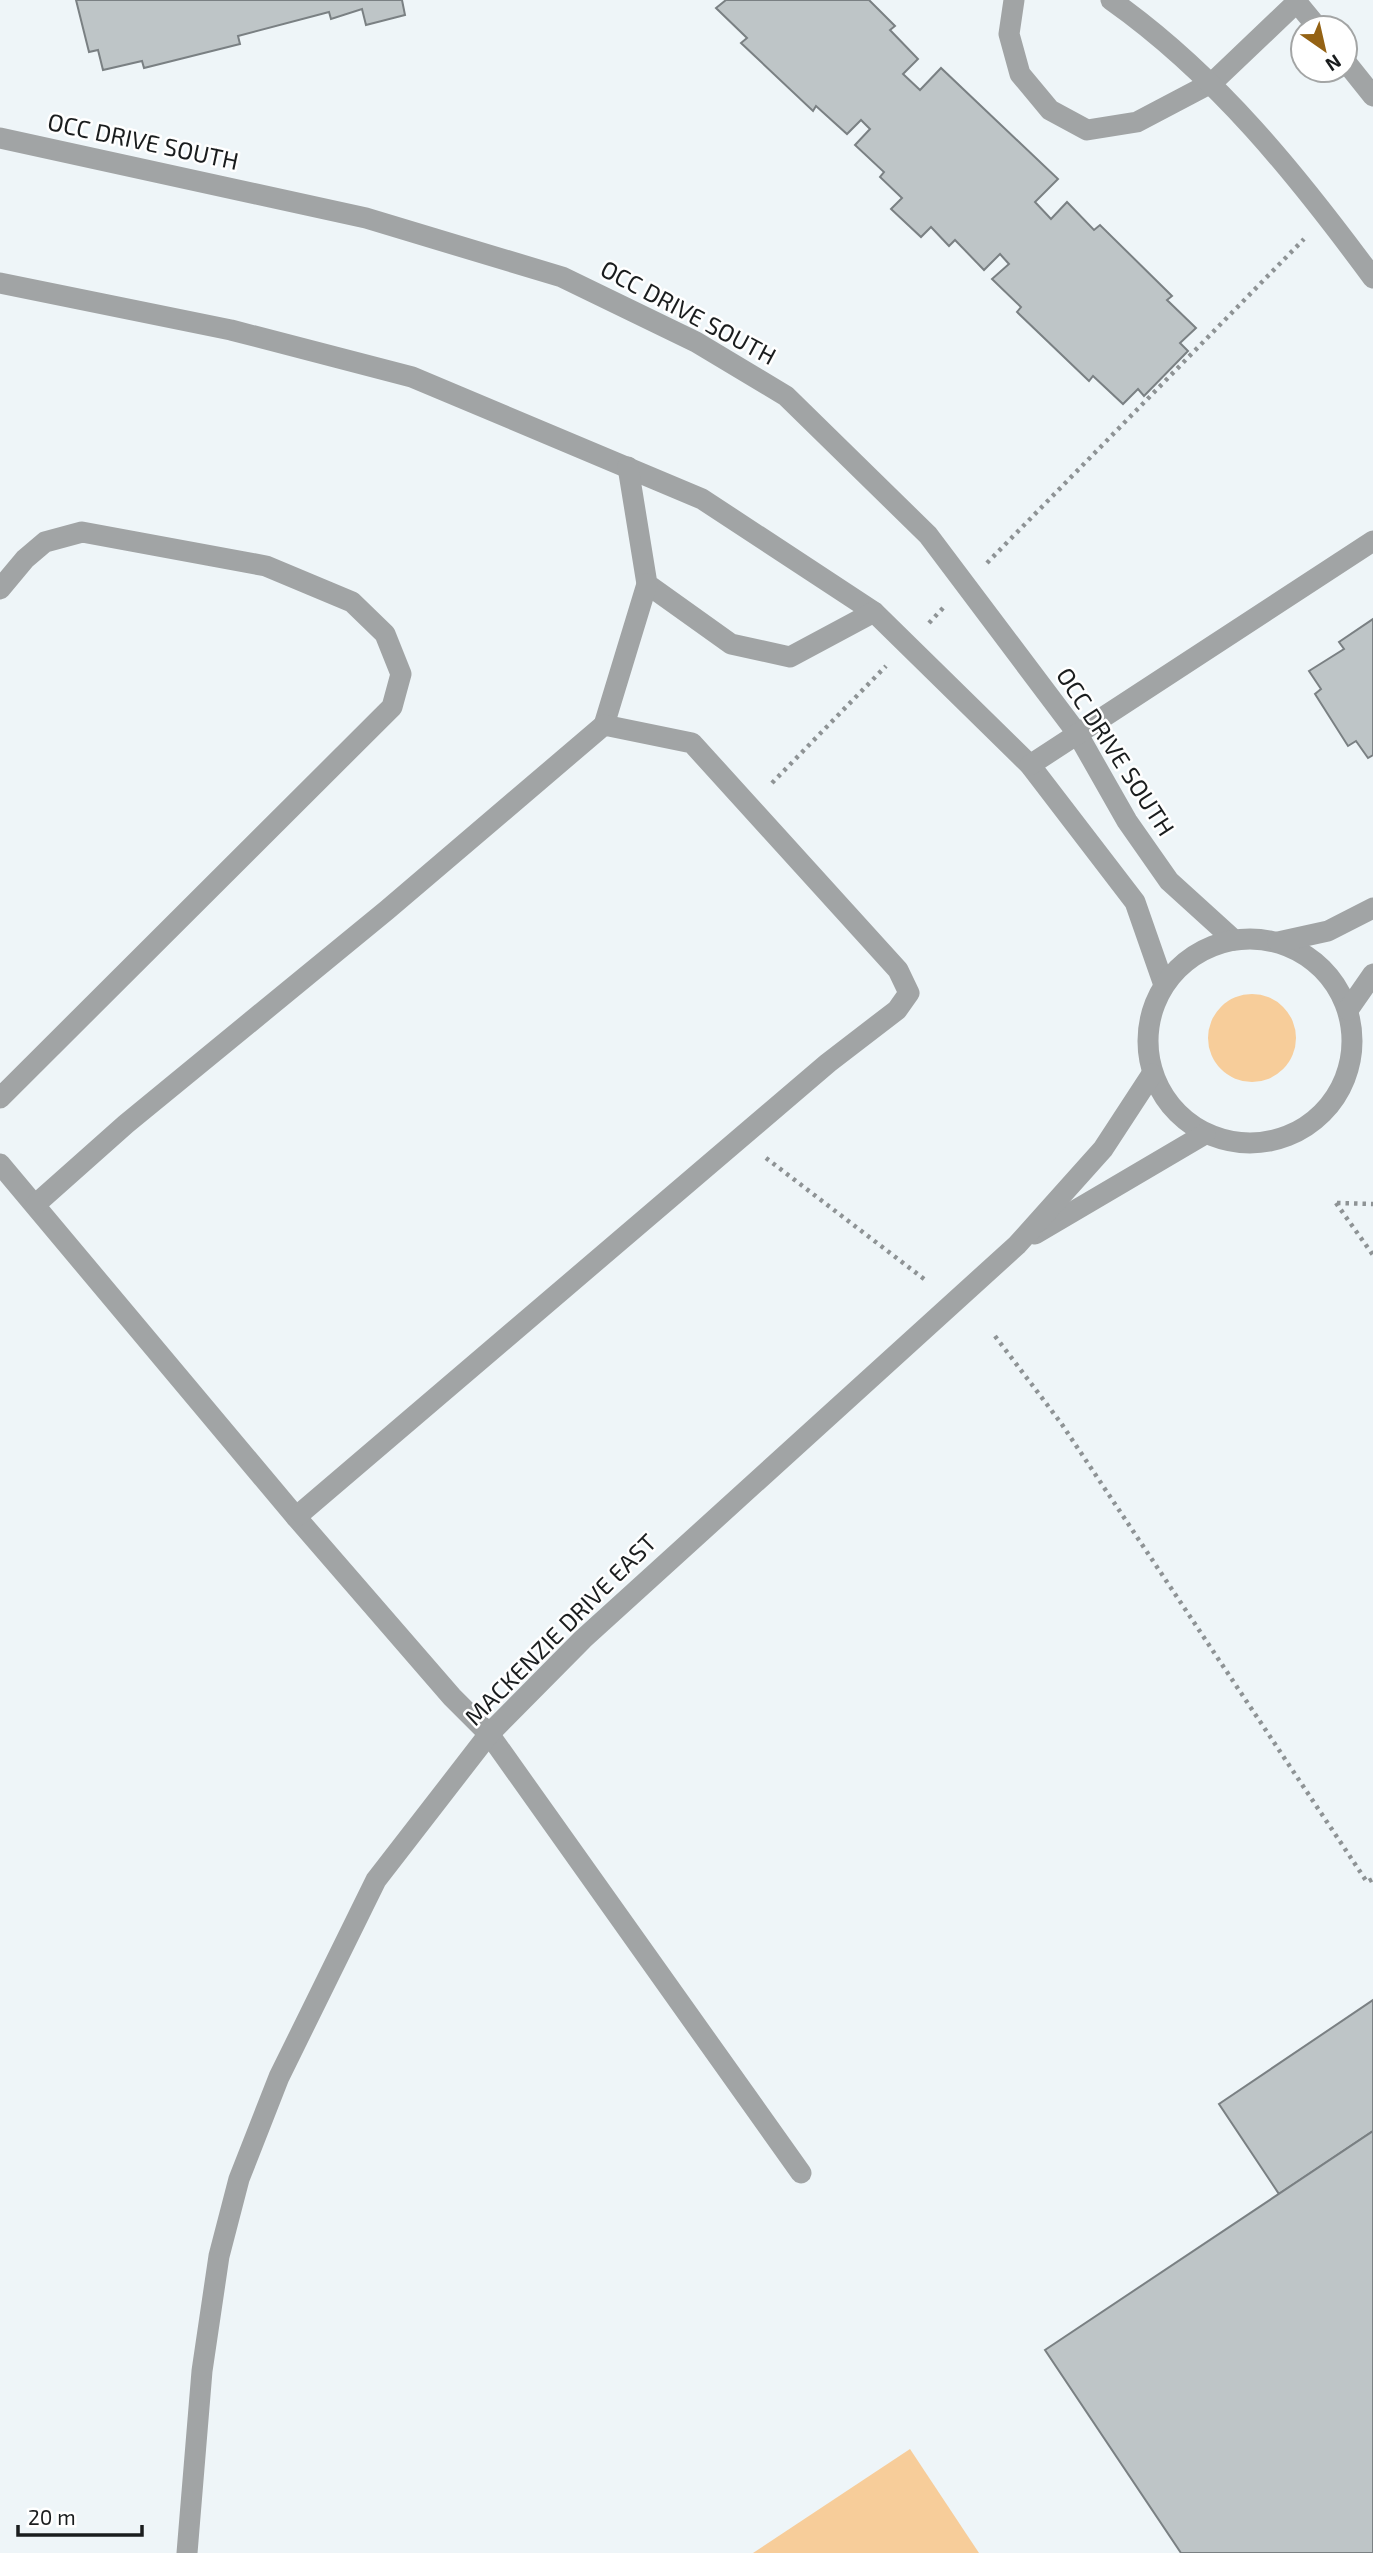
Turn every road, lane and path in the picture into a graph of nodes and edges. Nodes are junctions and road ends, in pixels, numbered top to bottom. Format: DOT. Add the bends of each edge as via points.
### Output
graph roads {
  1 [pos="1014,0"];
  2 [pos="1111,0"];
  3 [pos="1296,1"];
  4 [pos="1359,78"];
  5 [pos="1213,82"];
  6 [pos="1373,96"];
  7 [pos="0,138"];
  8 [pos="1327,215"];
  9 [pos="1373,278"];
  10 [pos="0,283"];
  11 [pos="628,467"];
  12 [pos="1373,541"];
  13 [pos="647,584"];
  14 [pos="966,585"];
  15 [pos="0,589"];
  16 [pos="874,612"];
  17 [pos="907,644"];
  18 [pos="604,725"];
  19 [pos="1077,733"];
  20 [pos="1030,765"];
  21 [pos="748,807"];
  22 [pos="1373,908"];
  23 [pos="1234,940"];
  24 [pos="1278,942"];
  25 [pos="1373,974"];
  26 [pos="1164,985"];
  27 [pos="1348,1010"];
  28 [pos="1152,1074"];
  29 [pos="0,1098"];
  30 [pos="1205,1134"];
  31 [pos="740,1138"];
  32 [pos="0,1164"];
  33 [pos="36,1204"];
  34 [pos="1373,1204"];
  35 [pos="1017,1245"];
  36 [pos="1373,1255"];
  37 [pos="933,1286"];
  38 [pos="995,1336"];
  39 [pos="296,1517"];
  40 [pos="489,1734"];
  41 [pos="1373,1879"];
  42 [pos="801,2173"];
  43 [pos="187,2553"];
  1 -- 5 [label="street" via="1009,34 1020,74 1049,110 1087,130 1137,122"];
  2 -- 5 [label="street"];
  3 -- 5 [label="street"];
  4 -- 6 [label="street"];
  5 -- 8 [label="street"];
  7 -- 14 [label="street, OCC DRIVE SOUTH" via="366,218 562,277 696,342 786,396 928,535"];
  8 -- 9 [label="street"];
  8 -- 14 [label="path"];
  10 -- 11 [label="street" via="231,330 412,377"];
  11 -- 13 [label="street"];
  11 -- 16 [label="street" via="702,499"];
  12 -- 19 [label="street"];
  13 -- 16 [label="street" via="731,644 790,657"];
  13 -- 18 [label="street"];
  14 -- 17 [label="path"];
  14 -- 19 [label="street, OCC DRIVE SOUTH"];
  15 -- 29 [label="street" via="45,542 82,532 266,566 352,602 385,634 401,674 392,707"];
  16 -- 17 [label="street"];
  17 -- 20 [label="street"];
  17 -- 21 [label="path"];
  18 -- 21 [label="street" via="692,743"];
  18 -- 33 [label="street" via="136,1115"];
  19 -- 20 [label="street"];
  19 -- 23 [label="street, OCC DRIVE SOUTH" via="1127,821 1169,881"];
  20 -- 26 [label="street" via="1135,902"];
  21 -- 31 [label="street" via="898,970 908,993 897,1010"];
  22 -- 24 [label="street" via="1328,931"];
  23 -- 24 [label="street"];
  23 -- 26 [label="street" via="1202,951"];
  24 -- 27 [label="street" via="1309,957 1333,981"];
  25 -- 27 [label="street"];
  26 -- 28 [label="street" via="1148,1028"];
  27 -- 30 [label="street" via="1353,1040 1349,1069 1337,1097 1317,1119 1292,1135 1264,1144 1234,1143"];
  28 -- 30 [label="street" via="1173,1110"];
  28 -- 35 [label="street, MACKENZIE DRIVE EAST" via="1104,1149"];
  30 -- 35 [label="street, MACKENZIE DRIVE EAST"];
  31 -- 37 [label="path"];
  31 -- 39 [label="street"];
  32 -- 33 [label="street"];
  33 -- 39 [label="street"];
  34 -- 36 [label="path" via="1336,1203"];
  35 -- 40 [label="street, MACKENZIE DRIVE EAST" via="583,1639"];
  38 -- 41 [label="path" via="1061,1423 1367,1882"];
  39 -- 40 [label="street"];
  40 -- 42 [label="street"];
  40 -- 43 [label="street, MACKENZIE DRIVE EAST" via="376,1880 279,2077 239,2179 219,2256 204,2358"];
}
